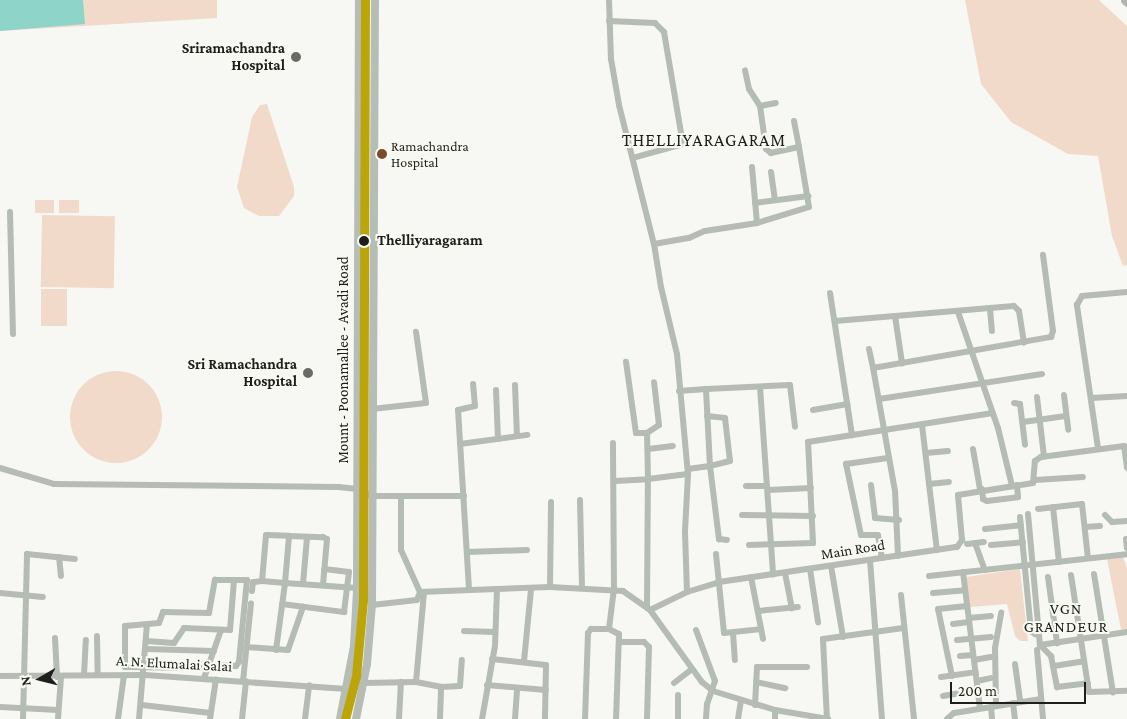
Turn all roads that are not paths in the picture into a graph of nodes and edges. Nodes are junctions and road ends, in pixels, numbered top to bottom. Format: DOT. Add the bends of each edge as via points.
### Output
graph roads {
  1 [pos="360,0"];
  2 [pos="375,0"];
  3 [pos="609,0"];
  4 [pos="609,21"];
  5 [pos="745,70"];
  6 [pos="776,103"];
  7 [pos="760,106"];
  8 [pos="794,120"];
  9 [pos="799,148"];
  10 [pos="633,158"];
  11 [pos="752,167"];
  12 [pos="771,172"];
  13 [pos="809,196"];
  14 [pos="775,200"];
  15 [pos="755,203"];
  16 [pos="10,212"];
  17 [pos="757,224"];
  18 [pos="654,244"];
  19 [pos="1043,254"];
  20 [pos="1127,292"];
  21 [pos="830,293"];
  22 [pos="990,309"];
  23 [pos="958,312"];
  24 [pos="895,316"];
  25 [pos="835,321"];
  26 [pos="992,330"];
  27 [pos="416,332"];
  28 [pos="14,334"];
  29 [pos="1024,343"];
  30 [pos="869,349"];
  31 [pos="971,352"];
  32 [pos="626,362"];
  33 [pos="902,363"];
  34 [pos="873,368"];
  35 [pos="1042,374"];
  36 [pos="654,382"];
  37 [pos="981,382"];
  38 [pos="473,384"];
  39 [pos="515,385"];
  40 [pos="760,387"];
  41 [pos="706,389"];
  42 [pos="496,390"];
  43 [pos="679,391"];
  44 [pos="1064,395"];
  45 [pos="1127,396"];
  46 [pos="1037,397"];
  47 [pos="1091,398"];
  48 [pos="879,399"];
  49 [pos="1014,403"];
  50 [pos="847,404"];
  51 [pos="372,409"];
  52 [pos="813,410"];
  53 [pos="993,412"];
  54 [pos="707,416"];
  55 [pos="1066,416"];
  56 [pos="1040,420"];
  57 [pos="1023,422"];
  58 [pos="922,425"];
  59 [pos="795,427"];
  60 [pos="884,430"];
  61 [pos="1068,430"];
  62 [pos="647,433"];
  63 [pos="527,435"];
  64 [pos="852,435"];
  65 [pos="516,436"];
  66 [pos="498,439"];
  67 [pos="613,443"];
  68 [pos="460,444"];
  69 [pos="1025,445"];
  70 [pos="673,446"];
  71 [pos="1125,446"];
  72 [pos="1098,448"];
  73 [pos="648,449"];
  74 [pos="973,449"];
  75 [pos="948,451"];
  76 [pos="926,453"];
  77 [pos="1044,457"];
  78 [pos="888,458"];
  79 [pos="710,466"];
  80 [pos="0,468"];
  81 [pos="1127,468"];
  82 [pos="688,471"];
  83 [pos="1083,478"];
  84 [pos="648,479"];
  85 [pos="1035,480"];
  86 [pos="615,481"];
  87 [pos="949,482"];
  88 [pos="929,484"];
  89 [pos="871,485"];
  90 [pos="1014,485"];
  91 [pos="746,486"];
  92 [pos="768,488"];
  93 [pos="811,488"];
  94 [pos="358,489"];
  95 [pos="981,489"];
  96 [pos="371,496"];
  97 [pos="464,496"];
  98 [pos="401,497"];
  99 [pos="580,500"];
  100 [pos="551,502"];
  101 [pos="1052,507"];
  102 [pos="1038,509"];
  103 [pos="1028,514"];
  104 [pos="1105,515"];
  105 [pos="742,516"];
  106 [pos="769,516"];
  107 [pos="812,516"];
  108 [pos="1020,517"];
  109 [pos="898,520"];
  110 [pos="1127,521"];
  111 [pos="1021,525"];
  112 [pos="1100,526"];
  113 [pos="1085,528"];
  114 [pos="985,529"];
  115 [pos="289,536"];
  116 [pos="307,537"];
  117 [pos="1126,539"];
  118 [pos="727,540"];
  119 [pos="984,542"];
  120 [pos="1023,542"];
  121 [pos="975,543"];
  122 [pos="967,544"];
  123 [pos="749,545"];
  124 [pos="771,545"];
  125 [pos="991,545"];
  126 [pos="1127,548"];
  127 [pos="527,550"];
  128 [pos="937,550"];
  129 [pos="467,552"];
  130 [pos="716,554"];
  131 [pos="1127,554"];
  132 [pos="898,556"];
  133 [pos="59,557"];
  134 [pos="882,558"];
  135 [pos="1088,558"];
  136 [pos="75,559"];
  137 [pos="870,560"];
  138 [pos="1059,562"];
  139 [pos="1033,565"];
  140 [pos="831,566"];
  141 [pos="1025,566"];
  142 [pos="324,569"];
  143 [pos="810,569"];
  144 [pos="985,570"];
  145 [pos="963,572"];
  146 [pos="786,573"];
  147 [pos="1094,574"];
  148 [pos="773,575"];
  149 [pos="1071,575"];
  150 [pos="61,576"];
  151 [pos="929,576"];
  152 [pos="751,577"];
  153 [pos="1048,577"];
  154 [pos="234,580"];
  155 [pos="262,582"];
  156 [pos="719,582"];
  157 [pos="284,583"];
  158 [pos="303,584"];
  159 [pos="323,585"];
  160 [pos="348,587"];
  161 [pos="550,587"];
  162 [pos="357,588"];
  163 [pos="582,588"];
  164 [pos="469,589"];
  165 [pos="497,589"];
  166 [pos="531,589"];
  167 [pos="965,590"];
  168 [pos="614,591"];
  169 [pos="422,592"];
  170 [pos="688,592"];
  171 [pos="0,593"];
  172 [pos="933,593"];
  173 [pos="28,595"];
  174 [pos="901,595"];
  175 [pos="43,597"];
  176 [pos="282,604"];
  177 [pos="372,605"];
  178 [pos="967,606"];
  179 [pos="303,607"];
  180 [pos="648,609"];
  181 [pos="758,611"];
  182 [pos="1001,613"];
  183 [pos="991,616"];
  184 [pos="231,618"];
  185 [pos="244,620"];
  186 [pos="969,620"];
  187 [pos="818,622"];
  188 [pos="147,624"];
  189 [pos="953,624"];
  190 [pos="904,628"];
  191 [pos="1039,628"];
  192 [pos="609,629"];
  193 [pos="761,629"];
  194 [pos="222,630"];
  195 [pos="696,630"];
  196 [pos="464,631"];
  197 [pos="495,632"];
  198 [pos="876,632"];
  199 [pos="1127,632"];
  200 [pos="733,633"];
  201 [pos="97,636"];
  202 [pos="1104,636"];
  203 [pos="843,637"];
  204 [pos="991,637"];
  205 [pos="55,638"];
  206 [pos="971,639"];
  207 [pos="1080,639"];
  208 [pos="86,640"];
  209 [pos="763,640"];
  210 [pos="957,640"];
  211 [pos="146,641"];
  212 [pos="619,642"];
  213 [pos="1057,643"];
  214 [pos="246,647"];
  215 [pos="1039,648"];
  216 [pos="146,649"];
  217 [pos="214,650"];
  218 [pos="276,650"];
  219 [pos="960,656"];
  220 [pos="974,657"];
  221 [pos="990,657"];
  222 [pos="492,659"];
  223 [pos="462,660"];
  224 [pos="735,660"];
  225 [pos="524,661"];
  226 [pos="1084,661"];
  227 [pos="1015,664"];
  228 [pos="1054,666"];
  229 [pos="145,667"];
  230 [pos="208,667"];
  231 [pos="807,667"];
  232 [pos="692,669"];
  233 [pos="976,672"];
  234 [pos="124,674"];
  235 [pos="84,675"];
  236 [pos="98,675"];
  237 [pos="145,675"];
  238 [pos="0,676"];
  239 [pos="952,676"];
  240 [pos="26,677"];
  241 [pos="59,677"];
  242 [pos="941,677"];
  243 [pos="204,678"];
  244 [pos="991,678"];
  245 [pos="216,679"];
  246 [pos="244,681"];
  247 [pos="977,681"];
  248 [pos="401,682"];
  249 [pos="416,682"];
  250 [pos="756,682"];
  251 [pos="364,683"];
  252 [pos="674,683"];
  253 [pos="1088,683"];
  254 [pos="309,685"];
  255 [pos="487,685"];
  256 [pos="442,687"];
  257 [pos="517,688"];
  258 [pos="785,688"];
  259 [pos="347,689"];
  260 [pos="546,690"];
  261 [pos="978,690"];
  262 [pos="712,691"];
  263 [pos="1127,691"];
  264 [pos="1113,692"];
  265 [pos="678,696"];
  266 [pos="943,696"];
  267 [pos="1041,699"];
  268 [pos="741,701"];
  269 [pos="1020,701"];
  270 [pos="1013,702"];
  271 [pos="142,705"];
  272 [pos="755,705"];
  273 [pos="994,706"];
  274 [pos="0,707"];
  275 [pos="23,708"];
  276 [pos="980,708"];
  277 [pos="58,710"];
  278 [pos="775,710"];
  279 [pos="966,711"];
  280 [pos="210,716"];
  281 [pos="810,717"];
  282 [pos="23,719"];
  283 [pos="58,719"];
  284 [pos="118,719"];
  285 [pos="139,719"];
  286 [pos="242,719"];
  287 [pos="305,719"];
  288 [pos="340,719"];
  289 [pos="356,719"];
  290 [pos="398,719"];
  291 [pos="440,719"];
  292 [pos="482,719"];
  293 [pos="516,719"];
  294 [pos="545,719"];
  295 [pos="585,719"];
  296 [pos="616,719"];
  297 [pos="647,719"];
  298 [pos="678,719"];
  299 [pos="706,719"];
  300 [pos="738,719"];
  301 [pos="774,719"];
  302 [pos="827,719"];
  303 [pos="882,719"];
  304 [pos="914,719"];
  305 [pos="947,719"];
  306 [pos="968,719"];
  307 [pos="992,719"];
  308 [pos="1015,719"];
  309 [pos="1043,719"];
  1 -- 94 [label="main road, Mount - Poonamallee - Avadi Road"];
  2 -- 51 [label="main road, Mount - Poonamallee - Avadi Road"];
  3 -- 4 [label="street"];
  4 -- 10 [label="street" via="611,59"];
  4 -- 10 [label="street" via="660,24 666,41 683,144"];
  5 -- 7 [label="street" via="749,89"];
  6 -- 7 [label="street"];
  7 -- 9 [label="street" via="768,152"];
  8 -- 9 [label="street"];
  9 -- 13 [label="street"];
  10 -- 18 [label="street"];
  11 -- 15 [label="street"];
  12 -- 14 [label="street"];
  13 -- 14 [label="street"];
  13 -- 17 [label="street" via="810,205 806,210"];
  14 -- 15 [label="street"];
  15 -- 17 [label="street"];
  16 -- 28 [label="street"];
  17 -- 18 [label="street" via="705,231 689,238"];
  18 -- 43 [label="street" via="677,354"];
  19 -- 29 [label="street" via="1053,331 1048,339"];
  20 -- 47 [label="street" via="1082,296 1078,300"];
  21 -- 25 [label="street"];
  22 -- 23 [label="street"];
  22 -- 26 [label="street"];
  22 -- 29 [label="street" via="1017,307"];
  23 -- 24 [label="street"];
  23 -- 31 [label="street"];
  24 -- 25 [label="street"];
  24 -- 33 [label="street"];
  25 -- 50 [label="street"];
  27 -- 51 [label="street" via="426,403"];
  29 -- 31 [label="street"];
  30 -- 34 [label="street"];
  31 -- 33 [label="street"];
  31 -- 37 [label="street"];
  32 -- 62 [label="street" via="635,432"];
  33 -- 34 [label="street"];
  34 -- 48 [label="street"];
  35 -- 37 [label="street"];
  36 -- 62 [label="street" via="659,425"];
  37 -- 48 [label="street"];
  37 -- 53 [label="street"];
  38 -- 68 [label="street" via="475,406 458,410"];
  39 -- 65 [label="street"];
  40 -- 41 [label="street"];
  40 -- 59 [label="street" via="792,386"];
  40 -- 92 [label="street"];
  41 -- 43 [label="street"];
  41 -- 54 [label="street"];
  42 -- 66 [label="street"];
  43 -- 82 [label="street"];
  44 -- 55 [label="street"];
  45 -- 47 [label="street"];
  46 -- 56 [label="street"];
  47 -- 72 [label="street"];
  48 -- 60 [label="street"];
  49 -- 57 [label="street" via="1020,404"];
  50 -- 52 [label="street"];
  50 -- 64 [label="street"];
  51 -- 96 [label="main road, Mount - Poonamallee - Avadi Road"];
  53 -- 58 [label="street"];
  53 -- 90 [label="street"];
  54 -- 79 [label="street"];
  54 -- 79 [label="street" via="724,416 730,459 728,463"];
  55 -- 56 [label="street"];
  55 -- 61 [label="street"];
  56 -- 57 [label="street"];
  56 -- 77 [label="street"];
  57 -- 69 [label="street"];
  58 -- 60 [label="street"];
  58 -- 76 [label="street"];
  60 -- 64 [label="street"];
  60 -- 78 [label="street"];
  62 -- 73 [label="street"];
  63 -- 65 [label="street"];
  64 -- 93 [label="street" via="808,442"];
  65 -- 66 [label="street"];
  66 -- 68 [label="street"];
  67 -- 86 [label="street"];
  68 -- 97 [label="street"];
  70 -- 73 [label="street"];
  71 -- 72 [label="street"];
  71 -- 81 [label="street"];
  72 -- 77 [label="street"];
  73 -- 84 [label="street"];
  74 -- 95 [label="street"];
  75 -- 76 [label="street"];
  76 -- 88 [label="street"];
  77 -- 85 [label="street" via="1035,462"];
  78 -- 109 [label="street"];
  78 -- 134 [label="street" via="846,464 861,535 878,535"];
  79 -- 82 [label="street"];
  79 -- 118 [label="street" via="719,539"];
  80 -- 94 [label="street" via="54,484"];
  82 -- 84 [label="street"];
  82 -- 170 [label="street"];
  83 -- 85 [label="street, Main Road"];
  84 -- 86 [label="street"];
  84 -- 180 [label="street"];
  85 -- 90 [label="street, Main Road"];
  86 -- 168 [label="street"];
  87 -- 88 [label="street"];
  88 -- 128 [label="street"];
  89 -- 109 [label="street" via="875,518"];
  90 -- 95 [label="street, Main Road"];
  90 -- 95 [label="street" via="1019,495 1006,498 985,500"];
  91 -- 92 [label="street"];
  92 -- 93 [label="street"];
  92 -- 106 [label="street"];
  93 -- 107 [label="street"];
  94 -- 96 [label="street"];
  94 -- 162 [label="main road, Mount - Poonamallee - Avadi Road"];
  95 -- 128 [label="street, Main Road" via="959,494 956,498 961,544"];
  96 -- 98 [label="street"];
  96 -- 177 [label="main road, Mount - Poonamallee - Avadi Road"];
  97 -- 98 [label="street"];
  97 -- 129 [label="street"];
  98 -- 169 [label="street" via="402,550"];
  99 -- 163 [label="street"];
  100 -- 161 [label="street"];
  101 -- 102 [label="street"];
  101 -- 113 [label="street" via="1082,504"];
  101 -- 138 [label="street"];
  103 -- 139 [label="street"];
  104 -- 110 [label="street" via="1112,522"];
  105 -- 106 [label="street"];
  106 -- 107 [label="street"];
  106 -- 124 [label="street"];
  107 -- 124 [label="street" via="814,540 811,544"];
  108 -- 111 [label="street"];
  109 -- 132 [label="street"];
  111 -- 114 [label="street"];
  111 -- 120 [label="street"];
  112 -- 113 [label="street"];
  113 -- 135 [label="street"];
  115 -- 116 [label="street"];
  115 -- 155 [label="street" via="266,535"];
  115 -- 157 [label="street"];
  116 -- 142 [label="street" via="327,539"];
  116 -- 158 [label="street"];
  117 -- 126 [label="street"];
  119 -- 121 [label="street"];
  120 -- 125 [label="street"];
  120 -- 141 [label="street"];
  121 -- 122 [label="street"];
  121 -- 144 [label="street"];
  123 -- 124 [label="street"];
  124 -- 148 [label="street"];
  127 -- 129 [label="street"];
  128 -- 132 [label="street, Main Road"];
  129 -- 164 [label="street"];
  130 -- 156 [label="street"];
  131 -- 135 [label="street"];
  132 -- 134 [label="street, Main Road"];
  133 -- 136 [label="street"];
  133 -- 150 [label="street"];
  133 -- 173 [label="street" via="27,554"];
  134 -- 137 [label="street, Main Road"];
  135 -- 138 [label="street"];
  137 -- 140 [label="street, Main Road"];
  137 -- 198 [label="street"];
  138 -- 139 [label="street"];
  139 -- 141 [label="street"];
  139 -- 191 [label="street"];
  140 -- 143 [label="street, Main Road"];
  140 -- 203 [label="street"];
  141 -- 144 [label="street"];
  141 -- 191 [label="street" via="1031,631 1036,633"];
  142 -- 159 [label="street"];
  142 -- 160 [label="street" via="348,570"];
  143 -- 146 [label="street, Main Road"];
  143 -- 187 [label="street"];
  144 -- 145 [label="street"];
  145 -- 151 [label="street"];
  145 -- 167 [label="street"];
  146 -- 148 [label="street, Main Road"];
  146 -- 181 [label="street" via="795,608"];
  147 -- 202 [label="street"];
  148 -- 152 [label="street, Main Road"];
  149 -- 207 [label="street"];
  152 -- 156 [label="street, Main Road"];
  152 -- 181 [label="street"];
  153 -- 213 [label="street"];
  154 -- 184 [label="street"];
  154 -- 185 [label="street" via="249,581"];
  154 -- 188 [label="street" via="215,580 209,613 163,612 159,623"];
  155 -- 157 [label="street"];
  155 -- 214 [label="street" via="253,582"];
  156 -- 170 [label="street, Main Road"];
  156 -- 200 [label="street" via="724,632"];
  157 -- 158 [label="street"];
  157 -- 176 [label="street"];
  158 -- 159 [label="street"];
  159 -- 160 [label="street"];
  160 -- 162 [label="street"];
  160 -- 179 [label="street" via="344,612"];
  161 -- 163 [label="street"];
  161 -- 166 [label="street"];
  162 -- 259 [label="main road, Mount - Poonamallee - Avadi Road" via="354,646"];
  163 -- 168 [label="street"];
  164 -- 165 [label="street"];
  164 -- 169 [label="street"];
  165 -- 166 [label="street"];
  165 -- 197 [label="street"];
  166 -- 225 [label="street"];
  167 -- 172 [label="street"];
  167 -- 178 [label="street"];
  168 -- 180 [label="street" via="634,596"];
  168 -- 192 [label="street"];
  169 -- 177 [label="street" via="416,600"];
  169 -- 249 [label="street"];
  170 -- 180 [label="street, Main Road"];
  171 -- 173 [label="street"];
  173 -- 175 [label="street"];
  173 -- 240 [label="street"];
  174 -- 190 [label="street"];
  176 -- 179 [label="street"];
  176 -- 218 [label="street"];
  177 -- 251 [label="main road, Mount - Poonamallee - Avadi Road"];
  178 -- 186 [label="street"];
  178 -- 239 [label="street" via="938,609"];
  179 -- 218 [label="street" via="290,647 285,652"];
  180 -- 232 [label="street"];
  181 -- 193 [label="street"];
  182 -- 273 [label="street" via="995,648"];
  183 -- 186 [label="street"];
  184 -- 185 [label="street"];
  184 -- 194 [label="street" via="230,630"];
  185 -- 230 [label="street" via="238,664"];
  186 -- 189 [label="street"];
  186 -- 206 [label="street"];
  188 -- 211 [label="street"];
  188 -- 229 [label="street" via="128,624 124,628 124,665"];
  190 -- 198 [label="street"];
  190 -- 304 [label="street"];
  191 -- 215 [label="street"];
  192 -- 212 [label="street" via="618,632"];
  192 -- 295 [label="street" via="592,629 588,633"];
  193 -- 200 [label="street"];
  193 -- 209 [label="street"];
  194 -- 211 [label="street" via="184,628 174,642"];
  194 -- 217 [label="street"];
  195 -- 262 [label="street" via="715,681"];
  196 -- 197 [label="street"];
  197 -- 222 [label="street"];
  198 -- 203 [label="street"];
  198 -- 303 [label="street"];
  199 -- 202 [label="street"];
  200 -- 224 [label="street"];
  201 -- 236 [label="street"];
  202 -- 207 [label="street"];
  202 -- 264 [label="street"];
  203 -- 302 [label="street" via="822,641"];
  204 -- 206 [label="street"];
  205 -- 241 [label="street"];
  206 -- 210 [label="street"];
  206 -- 220 [label="street"];
  207 -- 213 [label="street"];
  207 -- 226 [label="street"];
  208 -- 235 [label="street"];
  211 -- 216 [label="street"];
  212 -- 296 [label="street"];
  212 -- 297 [label="street" via="644,642 649,647"];
  213 -- 215 [label="street"];
  214 -- 218 [label="street"];
  214 -- 246 [label="street"];
  215 -- 228 [label="street" via="1051,656"];
  215 -- 267 [label="street"];
  216 -- 217 [label="street"];
  216 -- 229 [label="street"];
  217 -- 230 [label="street"];
  219 -- 220 [label="street"];
  220 -- 221 [label="street"];
  220 -- 233 [label="street"];
  222 -- 225 [label="street"];
  222 -- 255 [label="street"];
  223 -- 256 [label="street" via="461,686"];
  225 -- 260 [label="street" via="546,665"];
  226 -- 228 [label="street"];
  226 -- 253 [label="street"];
  227 -- 269 [label="street"];
  228 -- 253 [label="street" via="1057,687"];
  229 -- 230 [label="street"];
  229 -- 237 [label="street"];
  230 -- 243 [label="street"];
  231 -- 250 [label="street" via="760,666"];
  232 -- 252 [label="street"];
  232 -- 262 [label="street"];
  233 -- 239 [label="street"];
  233 -- 247 [label="street"];
  234 -- 236 [label="street, A. N. Elumalai Salai"];
  234 -- 237 [label="street, A. N. Elumalai Salai"];
  234 -- 284 [label="street"];
  235 -- 236 [label="street, A. N. Elumalai Salai"];
  235 -- 241 [label="street, A. N. Elumalai Salai"];
  237 -- 243 [label="street, A. N. Elumalai Salai"];
  237 -- 271 [label="street"];
  238 -- 240 [label="street, A. N. Elumalai Salai"];
  239 -- 242 [label="street"];
  240 -- 241 [label="street, A. N. Elumalai Salai"];
  240 -- 275 [label="street"];
  241 -- 277 [label="street"];
  243 -- 245 [label="street, A. N. Elumalai Salai"];
  244 -- 247 [label="street"];
  245 -- 246 [label="street, A. N. Elumalai Salai"];
  245 -- 280 [label="street"];
  246 -- 254 [label="street, A. N. Elumalai Salai"];
  246 -- 286 [label="street"];
  247 -- 261 [label="street"];
  248 -- 249 [label="street"];
  248 -- 251 [label="street"];
  248 -- 290 [label="street"];
  249 -- 256 [label="street"];
  250 -- 258 [label="street"];
  250 -- 272 [label="street"];
  251 -- 289 [label="main road, Mount - Poonamallee - Avadi Road"];
  253 -- 264 [label="street" via="1089,692"];
  254 -- 259 [label="street, A. N. Elumalai Salai"];
  254 -- 287 [label="street"];
  255 -- 257 [label="street"];
  255 -- 292 [label="street"];
  256 -- 291 [label="street"];
  257 -- 260 [label="street"];
  257 -- 293 [label="street"];
  259 -- 288 [label="main road, Mount - Poonamallee - Avadi Road"];
  260 -- 294 [label="street"];
  261 -- 266 [label="street"];
  261 -- 276 [label="street"];
  262 -- 268 [label="street"];
  262 -- 299 [label="street"];
  263 -- 264 [label="street"];
  265 -- 298 [label="street"];
  267 -- 269 [label="street"];
  267 -- 309 [label="street"];
  268 -- 272 [label="street"];
  268 -- 300 [label="street"];
  269 -- 270 [label="street"];
  270 -- 273 [label="street"];
  270 -- 308 [label="street"];
  271 -- 280 [label="street"];
  271 -- 285 [label="street"];
  272 -- 278 [label="street"];
  273 -- 276 [label="street"];
  273 -- 307 [label="street"];
  274 -- 275 [label="street"];
  275 -- 277 [label="street"];
  275 -- 282 [label="street"];
  276 -- 279 [label="street"];
  277 -- 283 [label="street"];
  278 -- 281 [label="street"];
  278 -- 301 [label="street"];
  279 -- 305 [label="street" via="950,714"];
  279 -- 306 [label="street"];
  281 -- 302 [label="street"];
}
